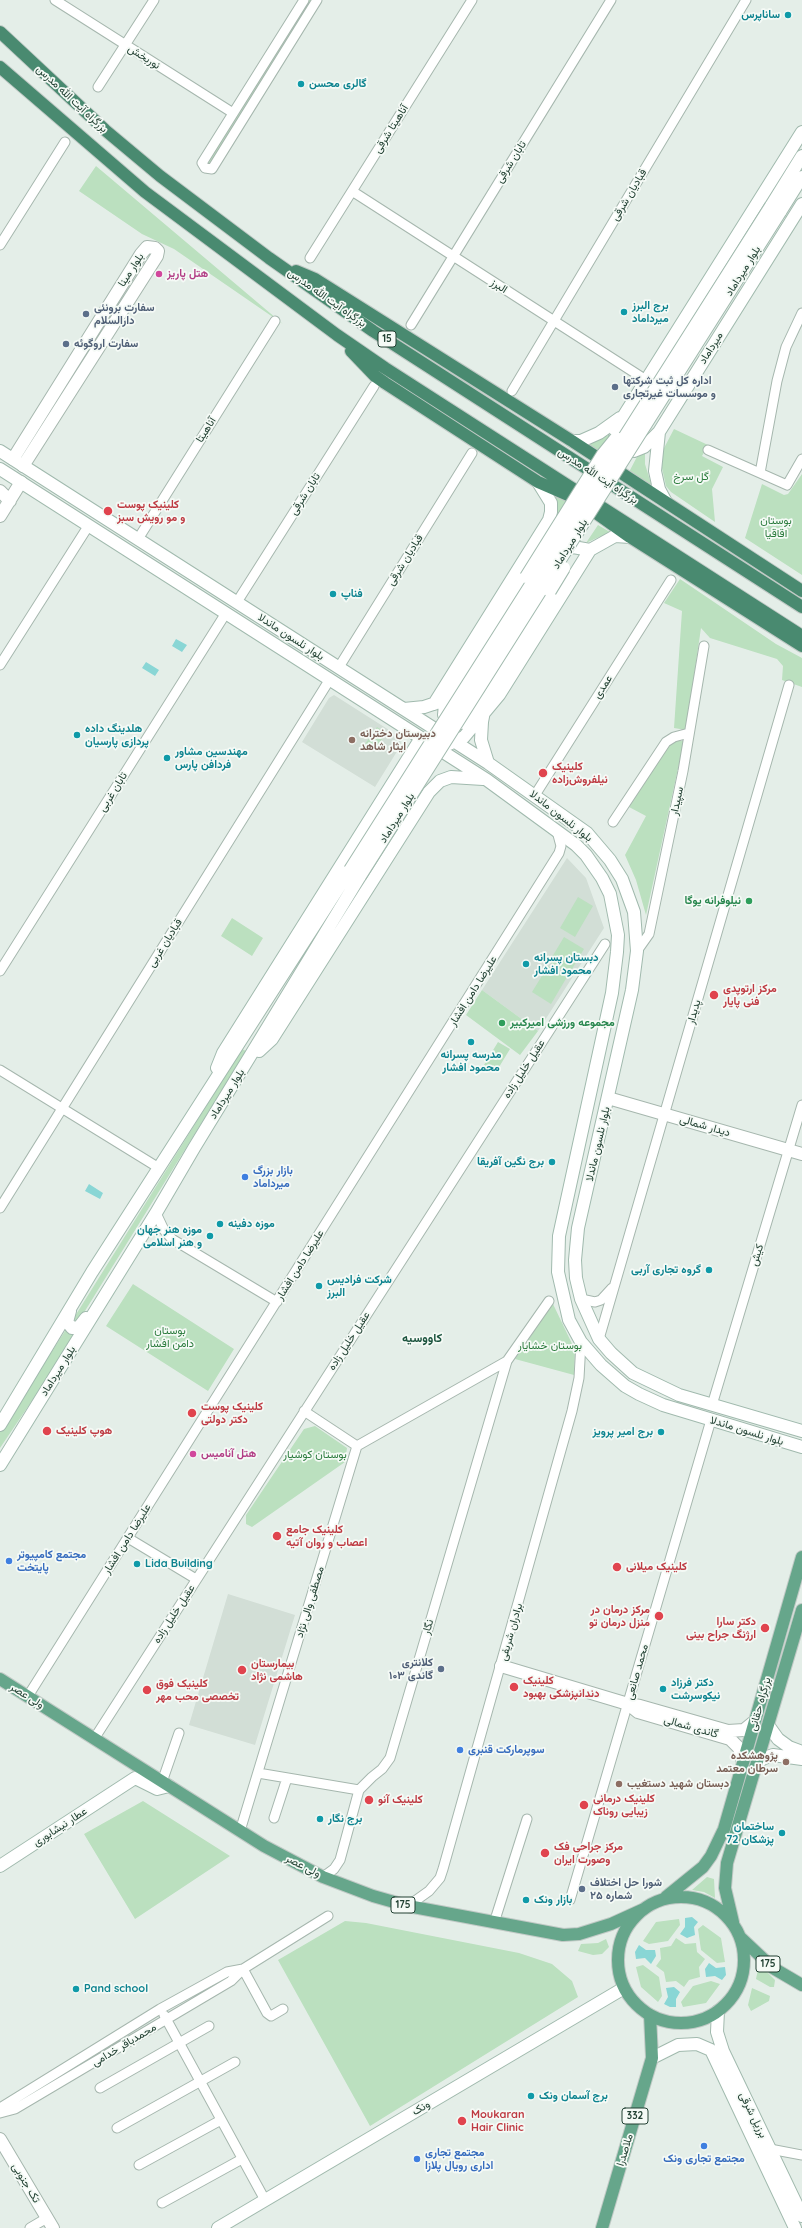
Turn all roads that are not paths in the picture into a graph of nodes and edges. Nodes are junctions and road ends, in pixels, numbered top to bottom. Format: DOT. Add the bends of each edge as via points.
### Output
graph roads {
  1 [pos="55,0"];
  2 [pos="154,0"];
  3 [pos="304,0"];
  4 [pos="317,0"];
  5 [pos="472,0"];
  6 [pos="611,0"];
  7 [pos="746,0"];
  8 [pos="0,32"];
  9 [pos="125,45"];
  10 [pos="0,67"];
  11 [pos="98,86"];
  12 [pos="233,113"];
  13 [pos="802,132"];
  14 [pos="65,142"];
  15 [pos="802,156"];
  16 [pos="802,177"];
  17 [pos="352,192"];
  18 [pos="802,204"];
  19 [pos="775,209"];
  20 [pos="0,245"];
  21 [pos="454,256"];
  22 [pos="269,258"];
  23 [pos="310,258"];
  24 [pos="695,302"];
  25 [pos="733,312"];
  26 [pos="802,313"];
  27 [pos="274,321"];
  28 [pos="554,321"];
  29 [pos="411,325"];
  30 [pos="676,333"];
  31 [pos="337,335"];
  32 [pos="706,356"];
  33 [pos="646,380"];
  34 [pos="374,386"];
  35 [pos="512,391"];
  36 [pos="651,405"];
  37 [pos="626,412"];
  38 [pos="659,432"];
  39 [pos="572,442"];
  40 [pos="20,447"];
  41 [pos="708,450"];
  42 [pos="0,451"];
  43 [pos="472,453"];
  44 [pos="31,454"];
  45 [pos="13,459"];
  46 [pos="802,460"];
  47 [pos="23,466"];
  48 [pos="760,473"];
  49 [pos="2,474"];
  50 [pos="21,482"];
  51 [pos="538,482"];
  52 [pos="0,491"];
  53 [pos="10,501"];
  54 [pos="666,502"];
  55 [pos="0,516"];
  56 [pos="89,525"];
  57 [pos="630,538"];
  58 [pos="138,539"];
  59 [pos="590,550"];
  60 [pos="775,573"];
  61 [pos="672,580"];
  62 [pos="802,587"];
  63 [pos="802,591"];
  64 [pos="237,602"];
  65 [pos="802,607"];
  66 [pos="226,613"];
  67 [pos="802,636"];
  68 [pos="704,646"];
  69 [pos="802,646"];
  70 [pos="0,665"];
  71 [pos="339,667"];
  72 [pos="330,679"];
  73 [pos="789,685"];
  74 [pos="448,698"];
  75 [pos="434,704"];
  76 [pos="404,709"];
  77 [pos="484,714"];
  78 [pos="689,733"];
  79 [pos="421,738"];
  80 [pos="460,745"];
  81 [pos="436,747"];
  82 [pos="457,760"];
  83 [pos="488,763"];
  84 [pos="487,780"];
  85 [pos="389,788"];
  86 [pos="535,795"];
  87 [pos="418,808"];
  88 [pos="613,822"];
  89 [pos="558,831"];
  90 [pos="355,874"];
  91 [pos="605,944"];
  92 [pos="637,951"];
  93 [pos="0,972"];
  94 [pos="245,1066"];
  95 [pos="0,1070"];
  96 [pos="210,1088"];
  97 [pos="608,1098"];
  98 [pos="802,1105"];
  99 [pos="62,1108"];
  100 [pos="664,1114"];
  101 [pos="788,1150"];
  102 [pos="802,1154"];
  103 [pos="159,1168"];
  104 [pos="0,1208"];
  105 [pos="156,1213"];
  106 [pos="615,1283"];
  107 [pos="581,1299"];
  108 [pos="549,1300"];
  109 [pos="100,1301"];
  110 [pos="277,1302"];
  111 [pos="73,1305"];
  112 [pos="599,1339"];
  113 [pos="581,1342"];
  114 [pos="507,1361"];
  115 [pos="712,1405"];
  116 [pos="304,1411"];
  117 [pos="711,1420"];
  118 [pos="0,1425"];
  119 [pos="802,1431"];
  120 [pos="357,1446"];
  121 [pos="802,1447"];
  122 [pos="0,1464"];
  123 [pos="128,1538"];
  124 [pos="802,1557"];
  125 [pos="196,1580"];
  126 [pos="802,1610"];
  127 [pos="501,1666"];
  128 [pos="0,1679"];
  129 [pos="28,1696"];
  130 [pos="628,1704"];
  131 [pos="755,1721"];
  132 [pos="768,1725"];
  133 [pos="179,1733"];
  134 [pos="94,1739"];
  135 [pos="802,1752"];
  136 [pos="802,1759"];
  137 [pos="743,1762"];
  138 [pos="756,1765"];
  139 [pos="258,1773"];
  140 [pos="287,1778"];
  141 [pos="165,1784"];
  142 [pos="359,1790"];
  143 [pos="274,1818"];
  144 [pos="527,1819"];
  145 [pos="240,1831"];
  146 [pos="0,1866"];
  147 [pos="323,1877"];
  148 [pos="662,1899"];
  149 [pos="570,1900"];
  150 [pos="408,1906"];
  151 [pos="644,1909"];
  152 [pos="328,1916"];
  153 [pos="494,1923"];
  154 [pos="737,1931"];
  155 [pos="243,1969"];
  156 [pos="802,1985"];
  157 [pos="624,1988"];
  158 [pos="160,2009"];
  159 [pos="283,2009"];
  160 [pos="718,2011"];
  161 [pos="650,2015"];
  162 [pos="166,2020"];
  163 [pos="209,2026"];
  164 [pos="178,2042"];
  165 [pos="652,2058"];
  166 [pos="235,2062"];
  167 [pos="200,2082"];
  168 [pos="100,2088"];
  169 [pos="0,2108"];
  170 [pos="0,2113"];
  171 [pos="221,2120"];
  172 [pos="117,2128"];
  173 [pos="0,2139"];
  174 [pos="770,2149"];
  175 [pos="802,2155"];
  176 [pos="242,2159"];
  177 [pos="139,2165"];
  178 [pos="265,2200"];
  179 [pos="162,2203"];
  180 [pos="802,2216"];
  181 [pos="50,2223"];
  182 [pos="30,2228"];
  183 [pos="218,2228"];
  184 [pos="600,2228"];
  185 [pos="795,2228"];
  1 -- 9 [label="street, نوربخش"];
  2 -- 9 [label="street"];
  3 -- 12 [label="street"];
  4 -- 12 [label="street" via="212,169 204,168 202,163"];
  5 -- 17 [label="street, آناهیتا شرقی"];
  6 -- 21 [label="street, تابان شرقی"];
  7 -- 28 [label="street, قبادیان شرقی"];
  8 -- 22 [label="highway, بزرگراه آیت الله مدرس / 15" via="105,130 160,176"];
  9 -- 11 [label="street"];
  9 -- 12 [label="street, نوربخش"];
  10 -- 31 [label="highway, بزرگراه آیت الله مدرس / 15" via="145,192"];
  13 -- 24 [label="main road"];
  14 -- 20 [label="street"];
  15 -- 19 [label="main road, بلوار میرداماد"];
  16 -- 19 [label="main road, بلوار میرداماد"];
  17 -- 21 [label="street, البرز"];
  17 -- 23 [label="street, آناهیتا شرقی"];
  18 -- 25 [label="main road, میرداماد"];
  19 -- 36 [label="main road, بلوار میرداماد, bridge"];
  21 -- 28 [label="street, البرز"];
  21 -- 29 [label="street, تابان شرقی"];
  22 -- 39 [label="highway" via="315,279"];
  22 -- 65 [label="highway, بزرگراه آیت الله مدرس / 15" via="373,331"];
  24 -- 25 [label="main road" via="696,311 707,320 719,320"];
  24 -- 30 [label="main road"];
  25 -- 32 [label="main road, میرداماد"];
  26 -- 48 [label="street" via="786,347 777,380"];
  27 -- 58 [label="street, آناهیتا"];
  28 -- 33 [label="street, البرز"];
  28 -- 35 [label="street, قبادیان شرقی"];
  30 -- 32 [label="main road" via="689,329 698,335 704,342"];
  30 -- 33 [label="main road"];
  31 -- 51 [label="highway" via="375,376"];
  31 -- 67 [label="highway, بزرگراه آیت الله مدرس / 15"];
  32 -- 38 [label="main road, میرداماد"];
  33 -- 37 [label="main road"];
  34 -- 64 [label="street, تابان شرقی"];
  36 -- 74 [label="main road, bridge" via="603,454"];
  36 -- 77 [label="main road, bridge" via="626,469 492,687"];
  36 -- 90 [label="main road, بلوار میرداماد, bridge"];
  37 -- 38 [label="main road" via="615,434 617,442 624,449 639,450"];
  37 -- 39 [label="main road" via="599,433"];
  38 -- 54 [label="main road, میرداماد" via="655,471 659,489"];
  39 -- 54 [label="highway"];
  40 -- 44 [label="main road"];
  40 -- 44 [label="main road, بلوار مینا" via="141,254 148,247 155,248 158,251 157,256"];
  40 -- 45 [label="main road, بلوار مینا"];
  41 -- 48 [label="street"];
  42 -- 45 [label="main road, بلوار نلسون ماندلا"];
  43 -- 71 [label="street, قبادیان شرقی"];
  44 -- 47 [label="main road, بلوار مینا"];
  45 -- 47 [label="main road, بلوار نلسون ماندلا"];
  46 -- 48 [label="street" via="787,485"];
  47 -- 58 [label="main road, بلوار نلسون ماندلا"];
  49 -- 50 [label="main road, بلوار نلسون ماندلا"];
  50 -- 53 [label="main road"];
  50 -- 56 [label="main road, بلوار نلسون ماندلا"];
  51 -- 57 [label="highway" via="572,496"];
  51 -- 75 [label="main road" via="550,504 549,520"];
  52 -- 53 [label="main road"];
  53 -- 55 [label="main road"];
  54 -- 60 [label="highway"];
  56 -- 66 [label="main road, بلوار نلسون ماندلا"];
  56 -- 70 [label="street"];
  57 -- 59 [label="main road" via="615,536"];
  57 -- 69 [label="highway"];
  58 -- 64 [label="main road, بلوار نلسون ماندلا"];
  59 -- 74 [label="main road" via="573,547 559,552 481,675 477,703 471,716 460,723 449,721 443,709"];
  59 -- 77 [label="main road" via="499,695"];
  60 -- 62 [label="highway"];
  60 -- 63 [label="highway"];
  61 -- 86 [label="street, عمدی"];
  64 -- 71 [label="main road, بلوار نلسون ماندلا"];
  66 -- 72 [label="main road, بلوار نلسون ماندلا"];
  66 -- 93 [label="street, تابان غربی"];
  68 -- 78 [label="street, سپیدار"];
  71 -- 76 [label="main road, بلوار نلسون ماندلا"];
  72 -- 79 [label="main road, بلوار نلسون ماندلا"];
  72 -- 99 [label="street, قبادیان غربی"];
  73 -- 100 [label="street, پدیدار"];
  74 -- 75 [label="main road"];
  75 -- 76 [label="main road"];
  76 -- 80 [label="main road, بلوار نلسون ماندلا"];
  77 -- 80 [label="main road"];
  77 -- 83 [label="main road" via="482,740"];
  78 -- 88 [label="street" via="666,742"];
  78 -- 92 [label="street, سپیدار" via="649,934"];
  79 -- 81 [label="main road, بلوار نلسون ماندلا"];
  79 -- 85 [label="main road"];
  80 -- 81 [label="main road"];
  80 -- 82 [label="main road"];
  80 -- 83 [label="main road, بلوار نلسون ماندلا"];
  81 -- 82 [label="main road, بلوار نلسون ماندلا"];
  82 -- 84 [label="main road, بلوار نلسون ماندلا"];
  83 -- 86 [label="main road, بلوار نلسون ماندلا"];
  84 -- 87 [label="main road" via="457,776 446,778 434,785"];
  84 -- 89 [label="main road, بلوار نلسون ماندلا"];
  85 -- 87 [label="main road" via="403,783 411,786 418,796"];
  85 -- 96 [label="main road" via="222,1054"];
  86 -- 92 [label="main road, بلوار نلسون ماندلا" via="587,833 610,860 622,879 634,912"];
  87 -- 94 [label="main road" via="272,1039"];
  89 -- 110 [label="street, علیرضا دامن افشار" via="562,846 559,853"];
  89 -- 113 [label="main road, بلوار نلسون ماندلا" via="586,855 602,878 614,907 618,934 612,993 559,1236 558,1272 561,1292 569,1320"];
  90 -- 94 [label="main road, بلوار میرداماد"];
  90 -- 96 [label="main road, بلوار میرداماد"];
  91 -- 116 [label="street, عقیل خلیل زاده"];
  92 -- 97 [label="main road, بلوار نلسون ماندلا" via="632,990"];
  94 -- 105 [label="main road, بلوار میرداماد"];
  95 -- 99 [label="street"];
  96 -- 103 [label="main road, بلوار میرداماد"];
  97 -- 100 [label="main road, دیدار شمالی"];
  97 -- 107 [label="main road, بلوار نلسون ماندلا" via="576,1242 576,1278"];
  98 -- 101 [label="street, کیش"];
  99 -- 103 [label="street"];
  99 -- 104 [label="street, قبادیان غربی"];
  100 -- 101 [label="main road, دیدار شمالی"];
  100 -- 106 [label="street, پدیدار"];
  101 -- 102 [label="main road, دیدار شمالی"];
  101 -- 115 [label="street, کیش"];
  103 -- 111 [label="main road, بلوار میرداماد"];
  105 -- 109 [label="main road, بلوار میرداماد"];
  105 -- 110 [label="street" via="164,1230 172,1239"];
  106 -- 107 [label="street" via="601,1300 595,1302"];
  106 -- 112 [label="street, پدیدار"];
  107 -- 112 [label="main road, بلوار نلسون ماندلا"];
  108 -- 114 [label="street"];
  109 -- 111 [label="main road" via="79,1327 75,1328 68,1322"];
  109 -- 122 [label="main road, بلوار میرداماد"];
  110 -- 123 [label="street, علیرضا دامن افشار"];
  111 -- 118 [label="main road, بلوار میرداماد"];
  112 -- 115 [label="main road, بلوار نلسون ماندلا" via="633,1373 679,1395"];
  113 -- 117 [label="main road, بلوار نلسون ماندلا" via="601,1366 626,1386 664,1406"];
  113 -- 127 [label="street, برادران شریفی" via="579,1378 572,1411"];
  114 -- 120 [label="street"];
  114 -- 142 [label="street, نگار" via="390,1758"];
  115 -- 119 [label="main road, بلوار نلسون ماندلا"];
  116 -- 120 [label="street"];
  116 -- 125 [label="street, عقیل خلیل زاده"];
  117 -- 121 [label="main road, بلوار نلسون ماندلا"];
  117 -- 130 [label="street, محمد صانعی"];
  120 -- 139 [label="street, مصطفی والی نژاد"];
  123 -- 125 [label="street"];
  123 -- 129 [label="street, علیرضا دامن افشار"];
  124 -- 131 [label="main road, بزرگراه حقانی"];
  125 -- 134 [label="street, عقیل خلیل زاده"];
  126 -- 132 [label="main road, بزرگراه حقانی"];
  127 -- 130 [label="main road, گاندی شمالی"];
  127 -- 150 [label="street, برادران شریفی" via="440,1878 429,1892"];
  128 -- 129 [label="main road, ولی عصر / 175"];
  129 -- 134 [label="main road, ولی عصر / 175"];
  130 -- 131 [label="main road, گاندی شمالی" via="728,1731 744,1730"];
  130 -- 137 [label="main road, گاندی شمالی" via="638,1712 730,1739 739,1748"];
  130 -- 149 [label="street, محمد صانعی"];
  131 -- 137 [label="main road, بزرگراه حقانی"];
  132 -- 135 [label="main road" via="778,1739"];
  132 -- 138 [label="main road, بزرگراه حقانی"];
  133 -- 141 [label="street"];
  134 -- 141 [label="main road, ولی عصر / 175"];
  136 -- 138 [label="main road" via="773,1755 762,1759"];
  137 -- 148 [label="main road, بزرگراه حقانی" via="724,1829 711,1856 700,1870"];
  138 -- 154 [label="main road, بزرگراه حقانی" via="727,1863 725,1888"];
  139 -- 140 [label="street"];
  139 -- 145 [label="street, مصطفی والی نژاد"];
  140 -- 142 [label="street"];
  140 -- 143 [label="street"];
  141 -- 145 [label="main road, ولی عصر / 175"];
  141 -- 146 [label="main road, عطار نیشابوری" via="157,1789 135,1778"];
  142 -- 147 [label="street, نگار" via="340,1860 334,1869"];
  144 -- 153 [label="street"];
  145 -- 147 [label="main road, ولی عصر / 175"];
  147 -- 150 [label="main road, ولی عصر / 175"];
  148 -- 151 [label="main road"];
  148 -- 154 [label="main road" via="687,1897 704,1901 721,1911"];
  150 -- 153 [label="main road, ولی عصر / 175"];
  151 -- 153 [label="main road, ولی عصر / 175" via="611,1924 579,1934 563,1935"];
  151 -- 157 [label="main road" via="626,1928 620,1945 618,1963"];
  152 -- 155 [label="street, محمدباقر خدامی"];
  154 -- 156 [label="main road, 175" via="773,1968"];
  154 -- 160 [label="main road" via="744,1956 742,1974 731,1998"];
  155 -- 158 [label="street, محمدباقر خدامی" via="227,1972"];
  155 -- 159 [label="street" via="267,2013 271,2016"];
  155 -- 162 [label="street, محمدباقر خدامی" via="231,1981"];
  157 -- 161 [label="main road" via="633,2002"];
  157 -- 178 [label="main road, ونک"];
  158 -- 162 [label="street"];
  158 -- 169 [label="street, محمدباقر خدامی"];
  160 -- 161 [label="main road" via="702,2020 684,2023 666,2021"];
  160 -- 174 [label="main road, برزیل شرقی" via="718,2040"];
  161 -- 165 [label="main road, ملاصدرا / 332"];
  162 -- 164 [label="street"];
  162 -- 170 [label="street, محمدباقر خدامی" via="15,2109"];
  163 -- 164 [label="street"];
  164 -- 167 [label="street"];
  164 -- 168 [label="street"];
  165 -- 184 [label="main road, ملاصدرا / 332"];
  165 -- 185 [label="main road, برزیل شرقی" via="678,2045 703,2046 711,2050"];
  166 -- 167 [label="street"];
  167 -- 171 [label="street"];
  167 -- 172 [label="street"];
  171 -- 176 [label="street"];
  171 -- 177 [label="street"];
  173 -- 181 [label="main road, تک جنوبی"];
  174 -- 175 [label="street"];
  174 -- 180 [label="main road, برزیل شرقی"];
  176 -- 178 [label="street"];
  176 -- 179 [label="street"];
  178 -- 183 [label="main road, ونک"];
  181 -- 182 [label="street"];
}
